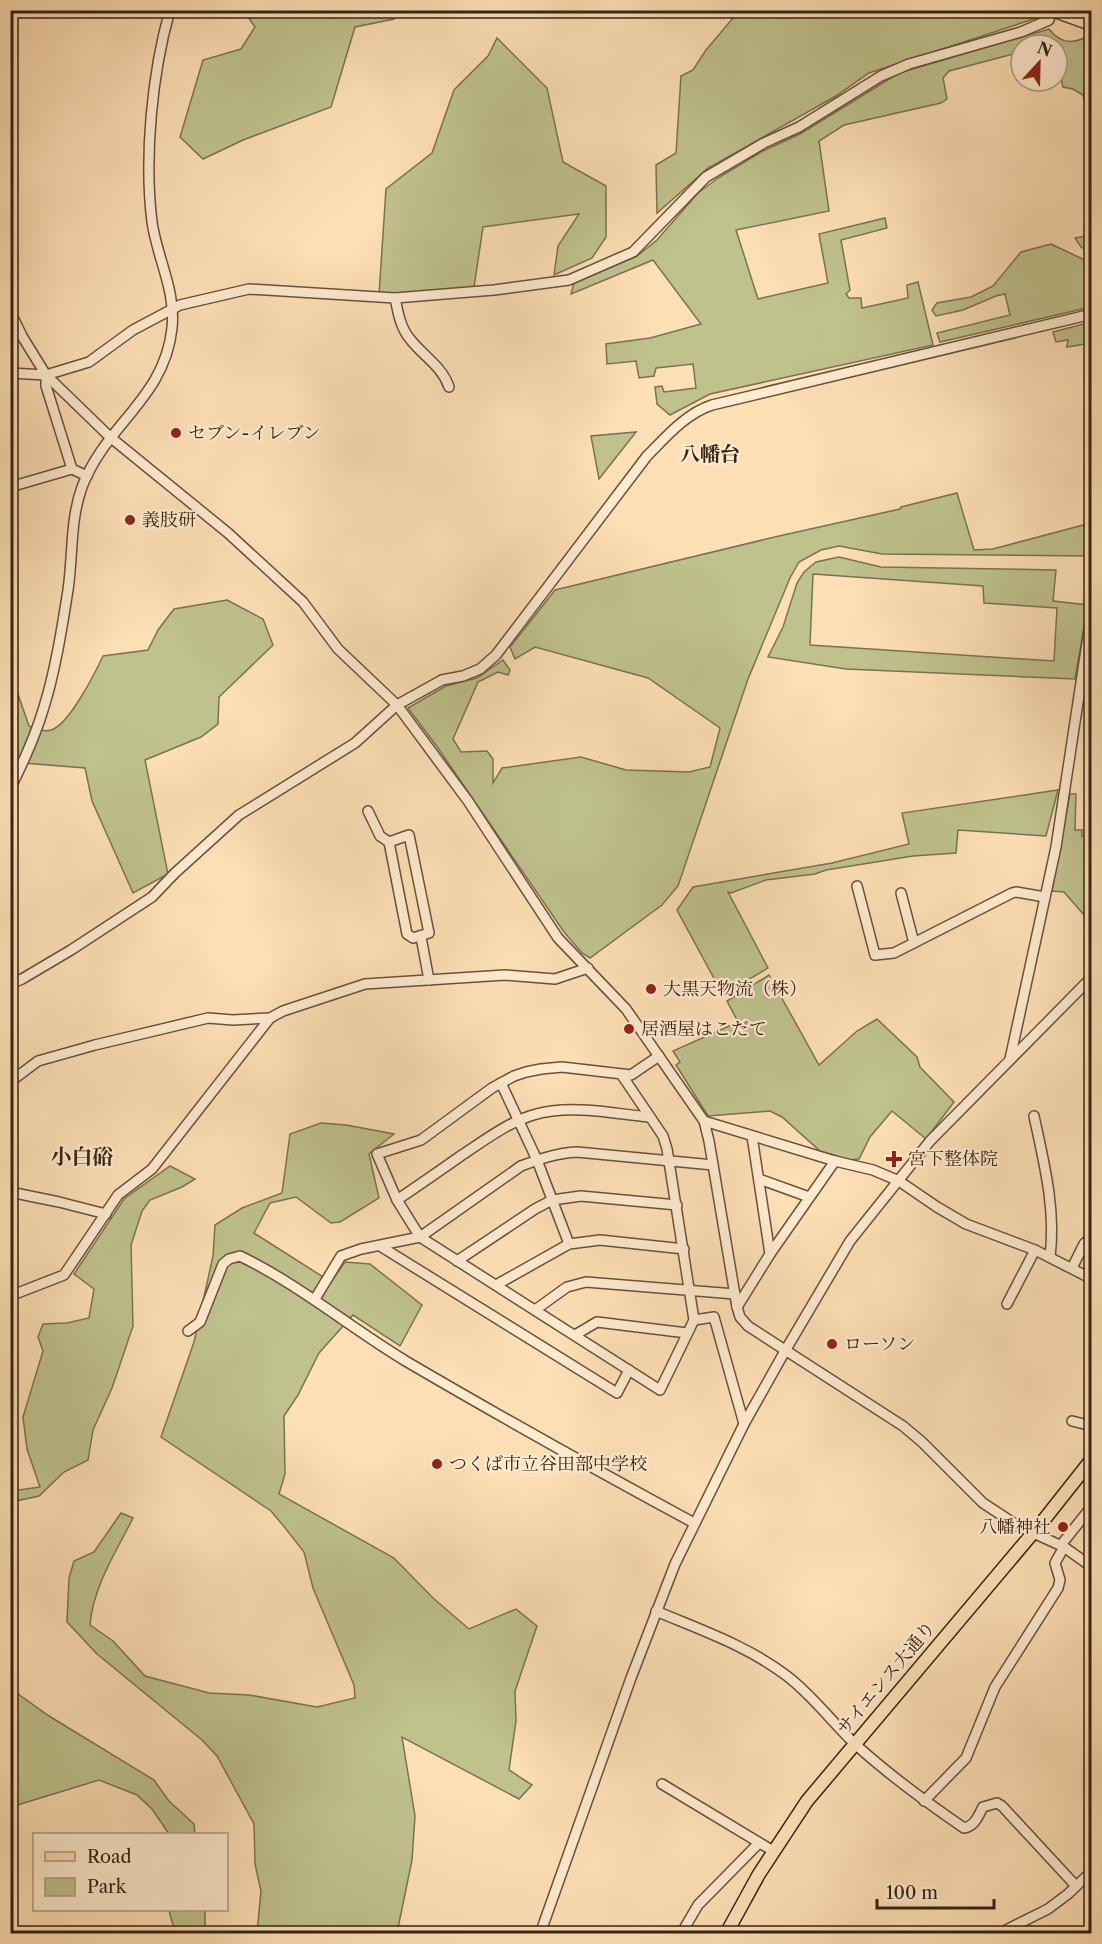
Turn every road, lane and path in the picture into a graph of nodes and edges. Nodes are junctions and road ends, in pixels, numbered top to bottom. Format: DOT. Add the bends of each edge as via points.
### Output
graph roads {
  1 [pos="170,10"];
  2 [pos="1049,11"];
  3 [pos="1092,26"];
  4 [pos="395,298"];
  5 [pos="173,310"];
  6 [pos="10,311"];
  7 [pos="1092,314"];
  8 [pos="10,373"];
  9 [pos="46,375"];
  10 [pos="449,387"];
  11 [pos="110,437"];
  12 [pos="72,469"];
  13 [pos="87,476"];
  14 [pos="10,487"];
  15 [pos="1092,610"];
  16 [pos="397,705"];
  17 [pos="10,789"];
  18 [pos="368,811"];
  19 [pos="389,842"];
  20 [pos="857,886"];
  21 [pos="901,893"];
  22 [pos="1045,897"];
  23 [pos="421,937"];
  24 [pos="914,943"];
  25 [pos="588,968"];
  26 [pos="1092,977"];
  27 [pos="429,980"];
  28 [pos="10,984"];
  29 [pos="270,1018"];
  30 [pos="659,1056"];
  31 [pos="1010,1059"];
  32 [pos="621,1074"];
  33 [pos="10,1082"];
  34 [pos="501,1083"];
  35 [pos="1034,1116"];
  36 [pos="649,1117"];
  37 [pos="519,1120"];
  38 [pos="704,1121"];
  39 [pos="752,1136"];
  40 [pos="537,1160"];
  41 [pos="835,1161"];
  42 [pos="670,1162"];
  43 [pos="713,1166"];
  44 [pos="759,1179"];
  45 [pos="899,1181"];
  46 [pos="10,1192"];
  47 [pos="809,1197"];
  48 [pos="397,1200"];
  49 [pos="552,1200"];
  50 [pos="677,1205"];
  51 [pos="105,1214"];
  52 [pos="1092,1236"];
  53 [pos="420,1237"];
  54 [pos="569,1244"];
  55 [pos="380,1246"];
  56 [pos="684,1249"];
  57 [pos="1035,1251"];
  58 [pos="770,1254"];
  59 [pos="1050,1257"];
  60 [pos="457,1261"];
  61 [pos="1072,1268"];
  62 [pos="1092,1279"];
  63 [pos="496,1285"];
  64 [pos="691,1291"];
  65 [pos="735,1294"];
  66 [pos="10,1296"];
  67 [pos="315,1299"];
  68 [pos="1008,1304"];
  69 [pos="737,1307"];
  70 [pos="535,1310"];
  71 [pos="694,1320"];
  72 [pos="188,1331"];
  73 [pos="687,1333"];
  74 [pos="575,1335"];
  75 [pos="785,1351"];
  76 [pos="629,1370"];
  77 [pos="1072,1421"];
  78 [pos="744,1424"];
  79 [pos="1092,1426"];
  80 [pos="1092,1459"];
  81 [pos="1092,1506"];
  82 [pos="694,1523"];
  83 [pos="1033,1533"];
  84 [pos="1062,1546"];
  85 [pos="1092,1567"];
  86 [pos="656,1611"];
  87 [pos="855,1743"];
  88 [pos="662,1784"];
  89 [pos="924,1801"];
  90 [pos="758,1844"];
  91 [pos="773,1851"];
  92 [pos="1092,1871"];
  93 [pos="1076,1886"];
  94 [pos="540,1934"];
  95 [pos="681,1934"];
  96 [pos="726,1934"];
  97 [pos="998,1934"];
  1 -- 5 [label="street" via="156,79 149,175 152,223"];
  2 -- 3 [label="street"];
  2 -- 4 [label="street" via="1049,20 1020,32 881,76 706,177 633,252 601,267 559,283"];
  4 -- 5 [label="street" via="249,289"];
  4 -- 10 [label="street" via="409,338 438,367"];
  5 -- 9 [label="street" via="134,330 89,362"];
  5 -- 11 [label="street" via="160,371 138,407"];
  6 -- 9 [label="street"];
  7 -- 16 [label="street" via="705,408 671,431 647,456 496,655 480,669 442,680"];
  8 -- 9 [label="street"];
  9 -- 11 [label="street"];
  9 -- 12 [label="street"];
  11 -- 13 [label="street"];
  11 -- 16 [label="street" via="228,533 303,602 338,649"];
  12 -- 13 [label="street"];
  12 -- 14 [label="street"];
  13 -- 17 [label="street" via="76,510 68,588 44,707"];
  15 -- 22 [label="street"];
  16 -- 25 [label="street" via="468,801 558,938"];
  16 -- 28 [label="street" via="355,743 239,815 152,897"];
  18 -- 19 [label="street" via="380,836"];
  19 -- 23 [label="street" via="407,934"];
  19 -- 23 [label="street" via="409,835 429,933"];
  20 -- 24 [label="street" via="875,955 894,953"];
  21 -- 24 [label="street"];
  22 -- 24 [label="street" via="1016,892"];
  22 -- 31 [label="street"];
  23 -- 27 [label="street"];
  25 -- 27 [label="street" via="555,979 505,975"];
  25 -- 30 [label="street" via="626,1009"];
  26 -- 31 [label="street"];
  27 -- 29 [label="street" via="365,984"];
  29 -- 33 [label="street" via="208,1018 106,1042 38,1061"];
  29 -- 51 [label="street" via="152,1169 118,1195"];
  30 -- 32 [label="street" via="631,1075"];
  30 -- 38 [label="street"];
  31 -- 45 [label="street" via="930,1141"];
  32 -- 34 [label="street" via="541,1068"];
  32 -- 36 [label="street"];
  34 -- 37 [label="street"];
  34 -- 48 [label="street" via="421,1140 376,1154"];
  35 -- 59 [label="street" via="1052,1211"];
  36 -- 37 [label="street" via="561,1110"];
  36 -- 42 [label="street" via="663,1136"];
  37 -- 40 [label="street"];
  37 -- 48 [label="street"];
  38 -- 39 [label="street"];
  38 -- 43 [label="street"];
  39 -- 41 [label="street"];
  39 -- 44 [label="street"];
  40 -- 42 [label="street" via="577,1152"];
  40 -- 49 [label="street"];
  40 -- 53 [label="street" via="521,1166"];
  41 -- 45 [label="street"];
  41 -- 47 [label="street"];
  42 -- 43 [label="street"];
  42 -- 50 [label="street"];
  43 -- 65 [label="street"];
  44 -- 47 [label="street"];
  44 -- 58 [label="street"];
  45 -- 57 [label="street" via="966,1224"];
  45 -- 75 [label="street" via="850,1241"];
  46 -- 51 [label="street"];
  47 -- 58 [label="street"];
  48 -- 53 [label="street"];
  49 -- 50 [label="street" via="581,1196"];
  49 -- 54 [label="street"];
  49 -- 60 [label="street"];
  50 -- 56 [label="street"];
  51 -- 66 [label="street" via="64,1275"];
  52 -- 61 [label="street"];
  53 -- 55 [label="street"];
  53 -- 60 [label="street"];
  54 -- 56 [label="street" via="600,1240"];
  54 -- 63 [label="street"];
  55 -- 67 [label="street" via="341,1256"];
  55 -- 76 [label="street" via="617,1393"];
  56 -- 64 [label="street"];
  57 -- 59 [label="street"];
  57 -- 68 [label="street"];
  58 -- 69 [label="street"];
  59 -- 61 [label="street"];
  60 -- 63 [label="street"];
  61 -- 62 [label="street"];
  63 -- 70 [label="street"];
  64 -- 65 [label="street"];
  64 -- 70 [label="street" via="586,1282 567,1287"];
  64 -- 71 [label="street"];
  65 -- 69 [label="street"];
  67 -- 72 [label="street" via="240,1256 223,1264 200,1322"];
  67 -- 82 [label="street" via="407,1361"];
  69 -- 75 [label="street" via="748,1326"];
  70 -- 74 [label="street"];
  71 -- 73 [label="street"];
  71 -- 78 [label="street" via="714,1317"];
  73 -- 74 [label="street" via="597,1322"];
  73 -- 76 [label="street" via="660,1390"];
  74 -- 76 [label="street"];
  75 -- 78 [label="street"];
  75 -- 83 [label="street" via="903,1426 982,1503"];
  77 -- 79 [label="street"];
  78 -- 82 [label="street"];
  80 -- 83 [label="main road, サイエンス大通り"];
  81 -- 84 [label="street"];
  82 -- 86 [label="street"];
  83 -- 84 [label="street"];
  83 -- 87 [label="main road, サイエンス大通り"];
  84 -- 85 [label="street"];
  84 -- 89 [label="street" via="1055,1563 1058,1588 995,1687 966,1758"];
  86 -- 87 [label="street" via="767,1662 789,1677"];
  86 -- 94 [label="street"];
  87 -- 89 [label="street"];
  87 -- 91 [label="main road, サイエンス大通り" via="807,1801"];
  88 -- 90 [label="street"];
  89 -- 93 [label="street" via="964,1828 970,1827 983,1807 997,1803"];
  90 -- 91 [label="street"];
  90 -- 95 [label="street" via="698,1905"];
  91 -- 96 [label="main road, サイエンス大通り"];
  92 -- 93 [label="street"];
  93 -- 97 [label="street" via="1048,1909"];
}
